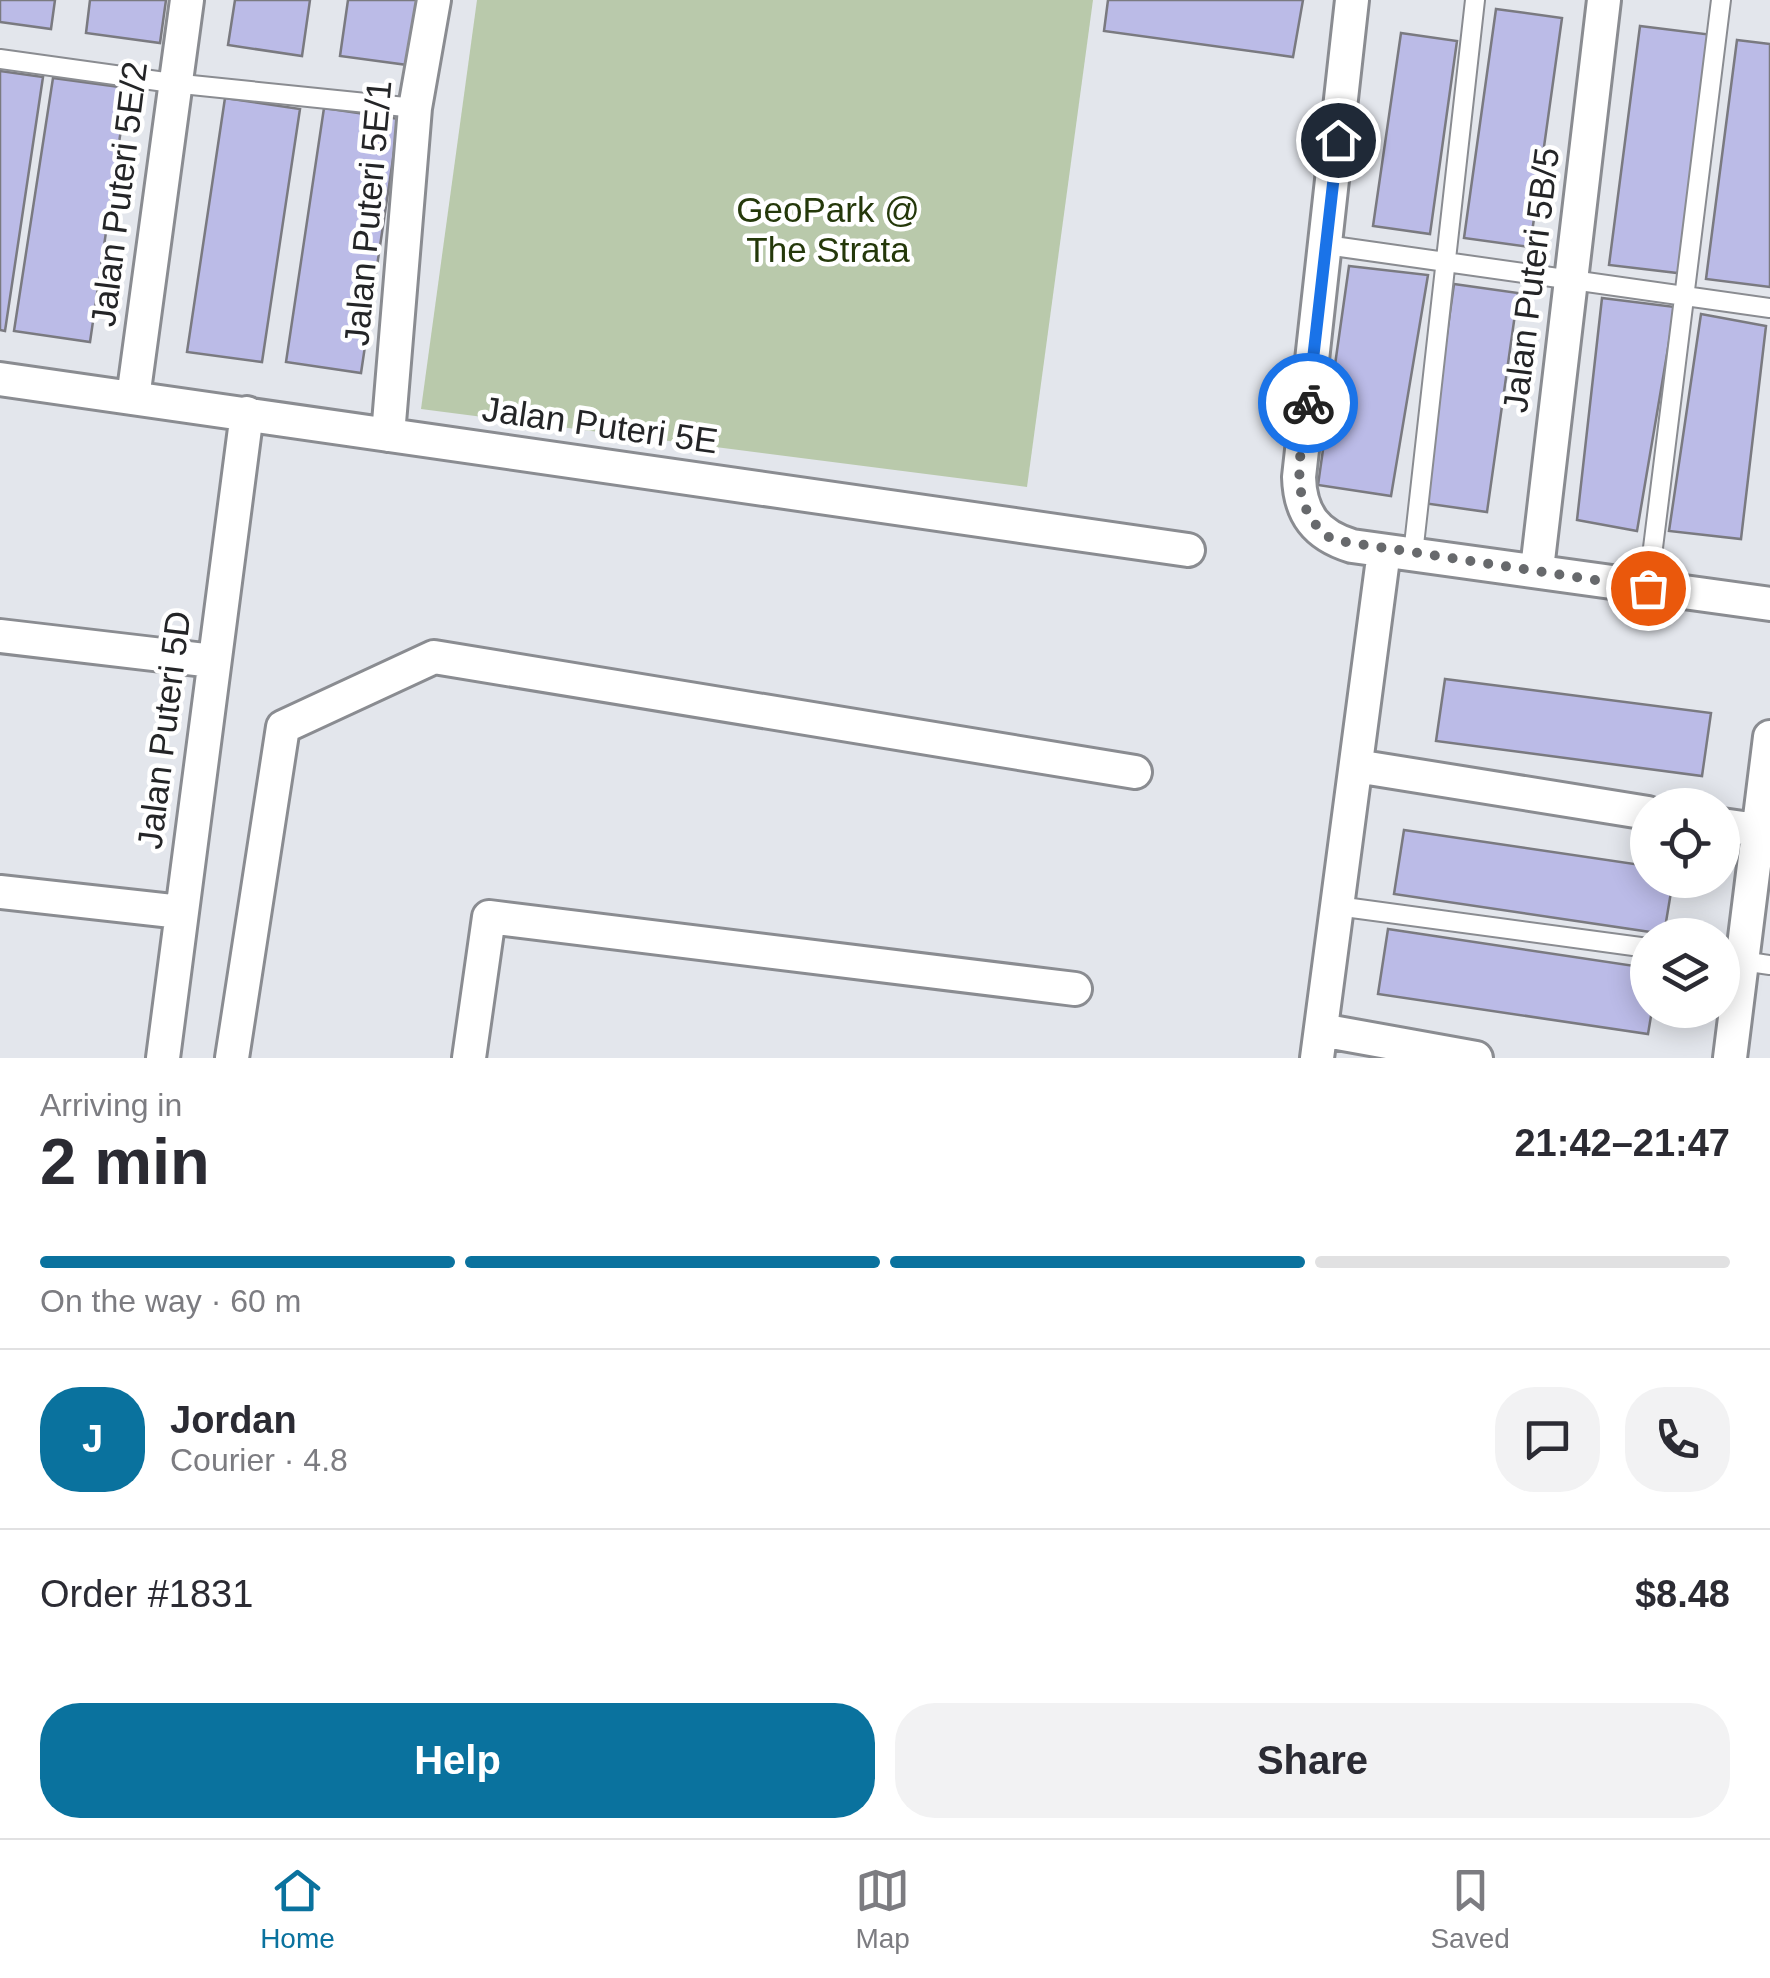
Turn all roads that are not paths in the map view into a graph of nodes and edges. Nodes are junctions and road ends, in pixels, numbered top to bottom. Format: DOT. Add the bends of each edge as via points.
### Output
graph roads {
  1 [pos="187,0"];
  2 [pos="434,0"];
  3 [pos="1352,0"];
  4 [pos="1475,0"];
  5 [pos="1604,0"];
  6 [pos="1721,0"];
  7 [pos="0,59"];
  8 [pos="172,83"];
  9 [pos="414,108"];
  10 [pos="1326,245"];
  11 [pos="1446,262"];
  12 [pos="1571,280"];
  13 [pos="1684,296"];
  14 [pos="1770,308"];
  15 [pos="0,379"];
  16 [pos="133,398"];
  17 [pos="248,413"];
  18 [pos="388,434"];
  19 [pos="1188,550"];
  20 [pos="1398,553"];
  21 [pos="1537,569"];
  22 [pos="1648,588"];
  23 [pos="1770,604"];
  24 [pos="0,636"];
  25 [pos="213,661"];
  26 [pos="1770,737"];
  27 [pos="1356,766"];
  28 [pos="1136,772"];
  29 [pos="1630,810"];
  30 [pos="1764,832"];
  31 [pos="0,892"];
  32 [pos="1337,906"];
  33 [pos="181,912"];
  34 [pos="1630,946"];
  35 [pos="1745,961"];
  36 [pos="1076,989"];
  37 [pos="1319,1044"];
  38 [pos="163,1058"];
  39 [pos="232,1058"];
  40 [pos="469,1058"];
  41 [pos="1476,1058"];
  42 [pos="1730,1058"];
  1 -- 8 [label="street, Jalan Puteri 5E/2"];
  2 -- 9 [label="street, Jalan Puteri 5E/1"];
  3 -- 10 [label="street"];
  4 -- 11 [label="lane"];
  5 -- 12 [label="street, Jalan Puteri 5B/5"];
  6 -- 13 [label="lane"];
  7 -- 8 [label="lane"];
  8 -- 9 [label="lane"];
  8 -- 16 [label="street, Jalan Puteri 5E/2"];
  9 -- 18 [label="street, Jalan Puteri 5E/1"];
  10 -- 11 [label="lane"];
  10 -- 20 [label="street" via="1299,496 1317,530 1333,540"];
  11 -- 12 [label="lane"];
  11 -- 20 [label="lane"];
  12 -- 13 [label="lane"];
  12 -- 21 [label="street, Jalan Puteri 5B/5"];
  13 -- 14 [label="lane"];
  13 -- 22 [label="lane"];
  15 -- 16 [label="street, Jalan Puteri 5E"];
  16 -- 17 [label="street, Jalan Puteri 5E"];
  17 -- 18 [label="street, Jalan Puteri 5E"];
  17 -- 25 [label="street, Jalan Puteri 5D"];
  18 -- 19 [label="street, Jalan Puteri 5E"];
  20 -- 21 [label="street"];
  20 -- 27 [label="street"];
  21 -- 22 [label="street"];
  22 -- 23 [label="street"];
  24 -- 25 [label="street"];
  25 -- 33 [label="street, Jalan Puteri 5D"];
  26 -- 30 [label="street"];
  27 -- 29 [label="street"];
  27 -- 32 [label="street"];
  28 -- 39 [label="street" via="434,657 283,727"];
  30 -- 35 [label="street"];
  31 -- 33 [label="street"];
  32 -- 34 [label="lane"];
  32 -- 37 [label="street"];
  33 -- 38 [label="street, Jalan Puteri 5D"];
  35 -- 42 [label="street"];
  36 -- 40 [label="street" via="489,917"];
  37 -- 41 [label="street"];
}
